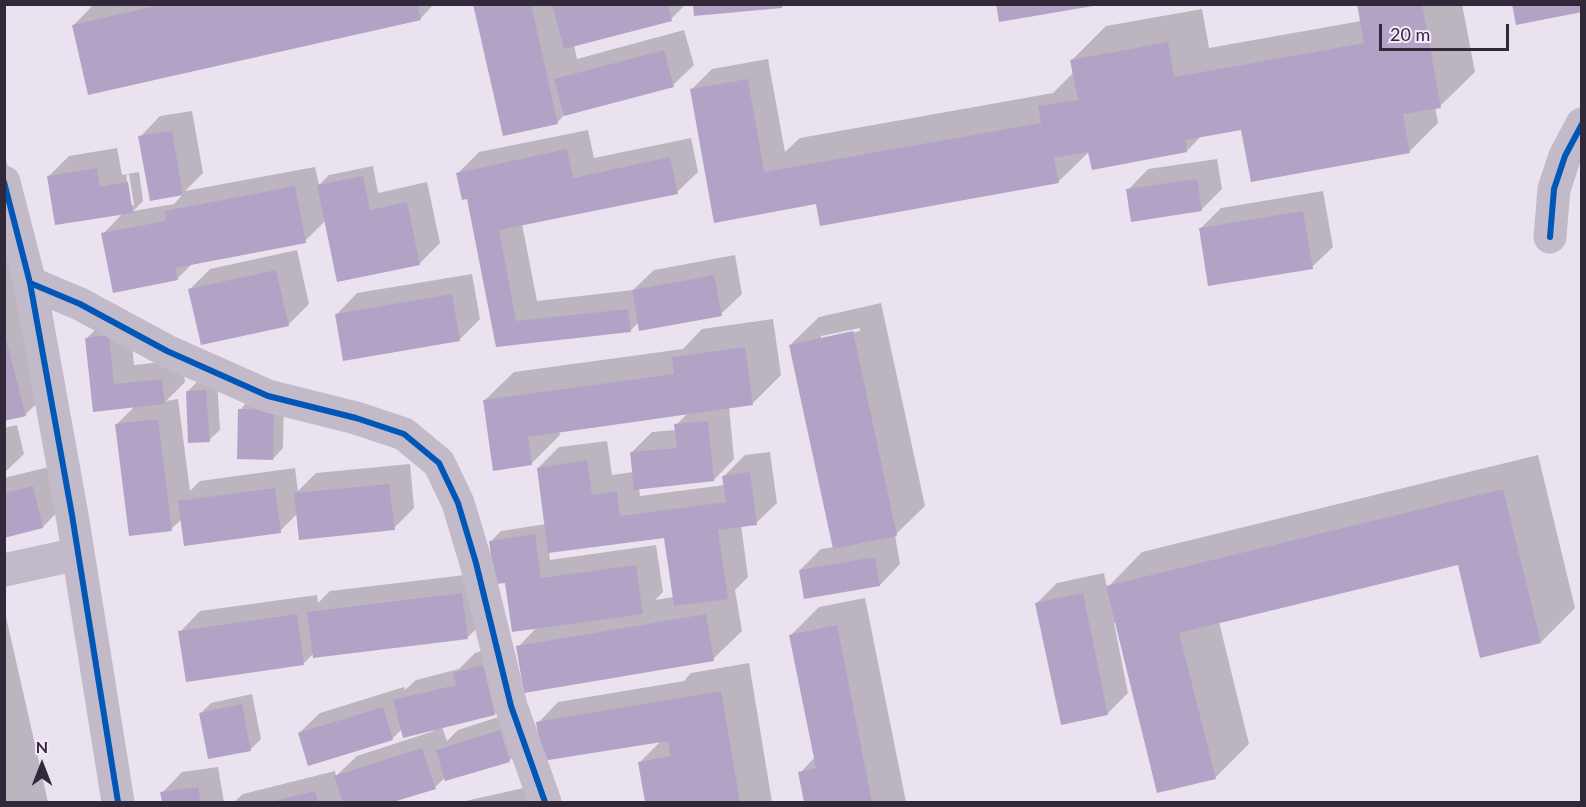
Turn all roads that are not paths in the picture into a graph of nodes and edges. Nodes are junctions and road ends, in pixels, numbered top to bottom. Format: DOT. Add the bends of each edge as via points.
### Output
graph roads {
  1 [pos="1581,124"];
  2 [pos="4,182"];
  3 [pos="1550,237"];
  4 [pos="30,283"];
  5 [pos="78,554"];
  6 [pos="4,570"];
  7 [pos="118,802"];
  8 [pos="545,802"];
  1 -- 3 [label="street" via="1554,189"];
  2 -- 4 [label="street"];
  4 -- 5 [label="street"];
  4 -- 8 [label="street" via="268,396 404,434 439,463 458,503 511,706"];
  5 -- 6 [label="street"];
  5 -- 7 [label="street"];
}
